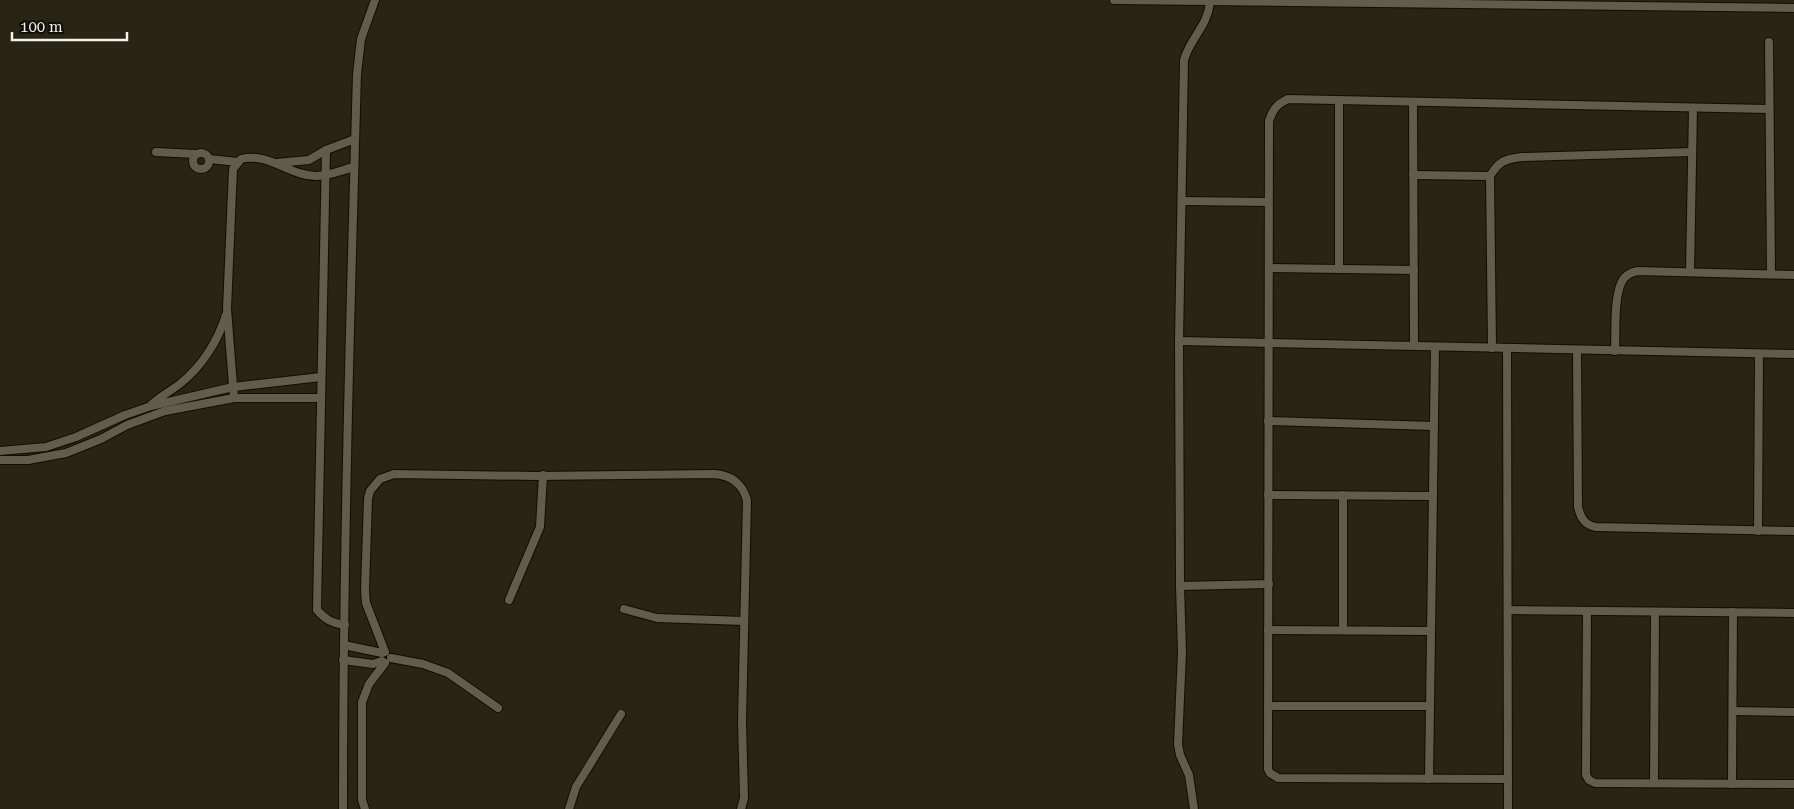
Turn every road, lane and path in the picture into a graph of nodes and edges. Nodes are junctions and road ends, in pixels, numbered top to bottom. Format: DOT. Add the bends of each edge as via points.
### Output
graph roads {
  1 [pos="375,0"];
  2 [pos="1114,0"];
  3 [pos="1182,1"];
  4 [pos="1200,1"];
  5 [pos="1210,2"];
  6 [pos="1794,8"];
  7 [pos="1769,42"];
  8 [pos="1340,101"];
  9 [pos="1413,102"];
  10 [pos="1693,108"];
  11 [pos="1768,109"];
  12 [pos="355,139"];
  13 [pos="326,150"];
  14 [pos="156,152"];
  15 [pos="1692,152"];
  16 [pos="196,154"];
  17 [pos="209,159"];
  18 [pos="238,162"];
  19 [pos="276,163"];
  20 [pos="354,167"];
  21 [pos="326,174"];
  22 [pos="1413,175"];
  23 [pos="1490,176"];
  24 [pos="1182,201"];
  25 [pos="1268,202"];
  26 [pos="1269,268"];
  27 [pos="1339,269"];
  28 [pos="1414,270"];
  29 [pos="1690,272"];
  30 [pos="1771,274"];
  31 [pos="1794,275"];
  32 [pos="227,309"];
  33 [pos="1179,341"];
  34 [pos="1268,343"];
  35 [pos="1414,346"];
  36 [pos="1435,347"];
  37 [pos="1492,348"];
  38 [pos="1507,348"];
  39 [pos="1577,350"];
  40 [pos="1615,351"];
  41 [pos="1759,354"];
  42 [pos="1794,354"];
  43 [pos="321,377"];
  44 [pos="232,387"];
  45 [pos="234,398"];
  46 [pos="321,398"];
  47 [pos="151,406"];
  48 [pos="1268,421"];
  49 [pos="1434,426"];
  50 [pos="0,451"];
  51 [pos="0,460"];
  52 [pos="543,476"];
  53 [pos="1268,495"];
  54 [pos="1343,495"];
  55 [pos="1433,496"];
  56 [pos="1758,531"];
  57 [pos="1794,531"];
  58 [pos="1269,584"];
  59 [pos="1180,586"];
  60 [pos="509,600"];
  61 [pos="624,609"];
  62 [pos="1508,610"];
  63 [pos="1587,611"];
  64 [pos="1655,612"];
  65 [pos="1733,612"];
  66 [pos="1794,613"];
  67 [pos="744,621"];
  68 [pos="345,625"];
  69 [pos="1268,630"];
  70 [pos="1343,630"];
  71 [pos="1431,631"];
  72 [pos="344,644"];
  73 [pos="385,657"];
  74 [pos="343,660"];
  75 [pos="1268,706"];
  76 [pos="1430,706"];
  77 [pos="498,708"];
  78 [pos="1733,711"];
  79 [pos="1794,712"];
  80 [pos="621,714"];
  81 [pos="1429,779"];
  82 [pos="1508,779"];
  83 [pos="1654,783"];
  84 [pos="1732,784"];
  85 [pos="1794,784"];
  86 [pos="343,809"];
  87 [pos="365,809"];
  88 [pos="569,809"];
  89 [pos="741,809"];
  90 [pos="1194,809"];
  91 [pos="1508,809"];
  1 -- 12 [label="street" via="358,56"];
  2 -- 3 [label="street"];
  3 -- 4 [label="street"];
  4 -- 5 [label="street"];
  5 -- 6 [label="street"];
  5 -- 24 [label="street" via="1206,22 1184,60"];
  7 -- 11 [label="street"];
  8 -- 9 [label="street"];
  8 -- 25 [label="street" via="1288,99 1272,111 1269,121"];
  8 -- 27 [label="street"];
  9 -- 10 [label="street"];
  9 -- 22 [label="street"];
  10 -- 11 [label="street"];
  10 -- 15 [label="street"];
  11 -- 30 [label="street"];
  12 -- 13 [label="street"];
  12 -- 20 [label="street"];
  13 -- 19 [label="street" via="309,160"];
  13 -- 21 [label="street"];
  14 -- 16 [label="street"];
  15 -- 23 [label="street" via="1522,157 1497,165"];
  15 -- 29 [label="street"];
  16 -- 17 [label="street" via="205,154"];
  16 -- 17 [label="street" via="192,163 200,169 206,168"];
  17 -- 18 [label="street"];
  18 -- 19 [label="street" via="253,157"];
  18 -- 32 [label="street" via="232,174"];
  19 -- 21 [label="street" via="316,176"];
  20 -- 21 [label="street"];
  20 -- 68 [label="street"];
  21 -- 43 [label="street"];
  22 -- 23 [label="street"];
  22 -- 28 [label="street"];
  23 -- 37 [label="street"];
  24 -- 25 [label="street"];
  24 -- 33 [label="street"];
  25 -- 26 [label="street"];
  26 -- 27 [label="street"];
  26 -- 34 [label="street"];
  27 -- 28 [label="street"];
  28 -- 35 [label="street"];
  29 -- 30 [label="street"];
  29 -- 40 [label="street" via="1638,271 1625,277 1618,294"];
  30 -- 31 [label="street"];
  32 -- 44 [label="street"];
  32 -- 47 [label="street" via="217,338 200,364"];
  33 -- 34 [label="street"];
  33 -- 59 [label="street"];
  34 -- 35 [label="street"];
  34 -- 48 [label="street"];
  35 -- 36 [label="street"];
  36 -- 37 [label="street"];
  36 -- 49 [label="street"];
  37 -- 38 [label="street"];
  38 -- 39 [label="street"];
  38 -- 62 [label="street"];
  39 -- 40 [label="street"];
  39 -- 56 [label="street" via="1578,508 1584,522 1596,527"];
  40 -- 41 [label="street"];
  41 -- 42 [label="street"];
  41 -- 56 [label="street"];
  43 -- 44 [label="street"];
  43 -- 46 [label="street"];
  44 -- 45 [label="street"];
  44 -- 47 [label="street"];
  45 -- 46 [label="street"];
  45 -- 51 [label="street" via="165,411 66,454 28,460"];
  46 -- 68 [label="street" via="317,610 325,619"];
  47 -- 50 [label="street" via="46,447"];
  48 -- 49 [label="street"];
  48 -- 53 [label="street"];
  49 -- 55 [label="street"];
  52 -- 60 [label="street" via="540,527"];
  52 -- 67 [label="street" via="714,474 739,483 747,500"];
  52 -- 73 [label="street" via="394,474 374,485 368,499 365,590 366,603"];
  53 -- 54 [label="street"];
  53 -- 58 [label="street"];
  54 -- 55 [label="street"];
  54 -- 70 [label="street"];
  55 -- 71 [label="street"];
  56 -- 57 [label="street"];
  58 -- 59 [label="street"];
  58 -- 69 [label="street"];
  59 -- 90 [label="street" via="1182,652 1178,744 1189,775"];
  61 -- 67 [label="street" via="657,618"];
  62 -- 63 [label="street"];
  62 -- 82 [label="street"];
  63 -- 64 [label="street"];
  63 -- 83 [label="street" via="1586,775 1595,783"];
  64 -- 65 [label="street"];
  64 -- 83 [label="street"];
  65 -- 66 [label="street"];
  65 -- 78 [label="street"];
  67 -- 89 [label="street" via="744,798"];
  68 -- 72 [label="street"];
  69 -- 70 [label="street"];
  69 -- 75 [label="street"];
  70 -- 71 [label="street"];
  71 -- 76 [label="street"];
  72 -- 73 [label="street"];
  72 -- 74 [label="street"];
  73 -- 74 [label="street" via="373,664"];
  73 -- 77 [label="street" via="423,664 448,673"];
  73 -- 87 [label="street" via="362,702 362,800"];
  74 -- 86 [label="street"];
  75 -- 76 [label="street"];
  75 -- 81 [label="street" via="1268,769 1278,778"];
  76 -- 81 [label="street"];
  78 -- 79 [label="street"];
  78 -- 84 [label="street"];
  80 -- 88 [label="street" via="576,787"];
  81 -- 82 [label="street"];
  82 -- 91 [label="street"];
  83 -- 84 [label="street"];
  84 -- 85 [label="street"];
}
